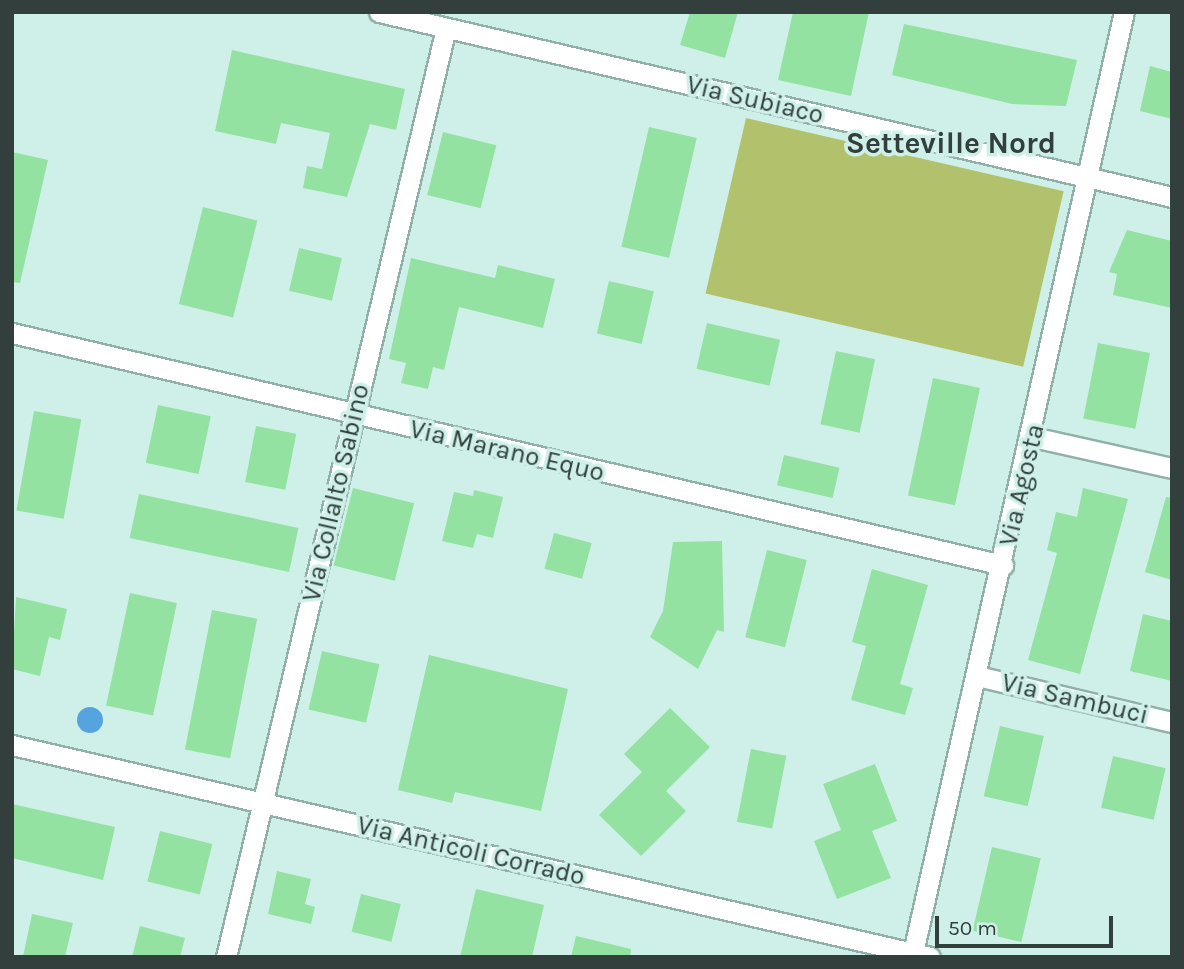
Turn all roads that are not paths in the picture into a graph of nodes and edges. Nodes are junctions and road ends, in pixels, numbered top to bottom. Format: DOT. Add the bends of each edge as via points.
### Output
graph roads {
  1 [pos="379,12"];
  2 [pos="1124,12"];
  3 [pos="446,28"];
  4 [pos="1089,178"];
  5 [pos="1172,197"];
  6 [pos="12,333"];
  7 [pos="354,416"];
  8 [pos="1033,437"];
  9 [pos="1172,468"];
  10 [pos="1003,565"];
  11 [pos="977,676"];
  12 [pos="1172,722"];
  13 [pos="12,745"];
  14 [pos="262,803"];
  15 [pos="918,955"];
  16 [pos="226,957"];
  1 -- 3 [label="street, Via Subiaco"];
  2 -- 4 [label="street, Via Agosta"];
  3 -- 4 [label="street, Via Subiaco"];
  3 -- 7 [label="street, Via Collalto Sabino"];
  4 -- 5 [label="street, Via Subiaco"];
  4 -- 8 [label="street, Via Agosta"];
  6 -- 7 [label="street, Via Marano Equo"];
  7 -- 10 [label="street, Via Marano Equo"];
  7 -- 14 [label="street, Via Collalto Sabino"];
  8 -- 9 [label="street"];
  8 -- 10 [label="street, Via Agosta"];
  10 -- 11 [label="street, Via Agosta"];
  11 -- 12 [label="street, Via Sambuci"];
  11 -- 15 [label="street, Via Agosta"];
  13 -- 14 [label="street, Via Anticoli Corrado"];
  14 -- 15 [label="street, Via Anticoli Corrado"];
  14 -- 16 [label="street, Via Collalto Sabino"];
}
